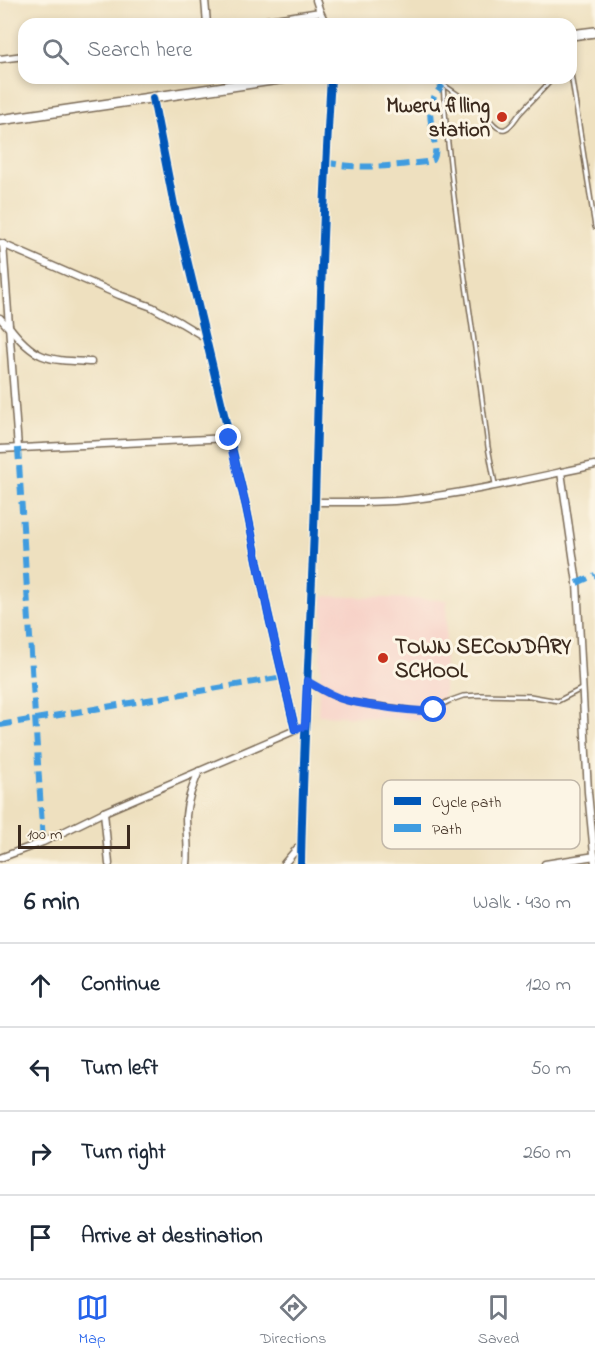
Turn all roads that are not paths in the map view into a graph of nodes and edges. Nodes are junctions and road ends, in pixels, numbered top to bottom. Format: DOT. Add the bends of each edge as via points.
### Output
graph roads {
  1 [pos="204,0"];
  2 [pos="316,0"];
  3 [pos="320,12"];
  4 [pos="206,18"];
  5 [pos="282,18"];
  6 [pos="323,18"];
  7 [pos="595,32"];
  8 [pos="577,34"];
  9 [pos="18,57"];
  10 [pos="0,59"];
  11 [pos="246,84"];
  12 [pos="331,84"];
  13 [pos="548,84"];
  14 [pos="573,84"];
  15 [pos="443,85"];
  16 [pos="153,98"];
  17 [pos="0,120"];
  18 [pos="595,227"];
  19 [pos="1,244"];
  20 [pos="0,318"];
  21 [pos="8,326"];
  22 [pos="207,338"];
  23 [pos="91,362"];
  24 [pos="229,438"];
  25 [pos="18,448"];
  26 [pos="0,449"];
  27 [pos="595,465"];
  28 [pos="561,472"];
  29 [pos="495,487"];
  30 [pos="315,502"];
  31 [pos="307,681"];
  32 [pos="583,688"];
  33 [pos="305,726"];
  34 [pos="295,729"];
  35 [pos="200,771"];
  36 [pos="104,812"];
  37 [pos="301,844"];
  38 [pos="595,856"];
  39 [pos="0,858"];
  40 [pos="109,864"];
  41 [pos="187,864"];
  42 [pos="284,864"];
  43 [pos="301,864"];
  44 [pos="545,864"];
  45 [pos="595,864"];
  1 -- 4 [label="street"];
  2 -- 3 [label="street"];
  3 -- 5 [label="street"];
  3 -- 6 [label="street"];
  7 -- 8 [label="main road"];
  9 -- 10 [label="street"];
  11 -- 16 [label="main road"];
  12 -- 30 [label="street"];
  13 -- 15 [label="lane" via="504,129 497,128"];
  14 -- 18 [label="lane"];
  15 -- 29 [label="lane" via="455,211"];
  16 -- 17 [label="main road"];
  16 -- 22 [label="street"];
  19 -- 21 [label="street"];
  19 -- 22 [label="street" via="152,307"];
  20 -- 21 [label="street"];
  21 -- 23 [label="street" via="39,355"];
  21 -- 25 [label="street"];
  22 -- 24 [label="street"];
  24 -- 25 [label="street"];
  24 -- 34 [label="street"];
  25 -- 26 [label="street"];
  27 -- 28 [label="street"];
  28 -- 29 [label="street"];
  28 -- 32 [label="street" via="577,583"];
  29 -- 30 [label="street" via="403,500"];
  30 -- 31 [label="street"];
  31 -- 32 [label="lane" via="346,701 427,712 463,696 530,696 558,701"];
  31 -- 33 [label="street"];
  32 -- 38 [label="street"];
  33 -- 34 [label="street"];
  33 -- 37 [label="street"];
  34 -- 35 [label="street"];
  35 -- 36 [label="street"];
  35 -- 41 [label="street" via="187,807"];
  36 -- 39 [label="street"];
  36 -- 40 [label="street"];
  37 -- 42 [label="street"];
  37 -- 43 [label="street"];
  38 -- 44 [label="street"];
  38 -- 45 [label="street"];
}
